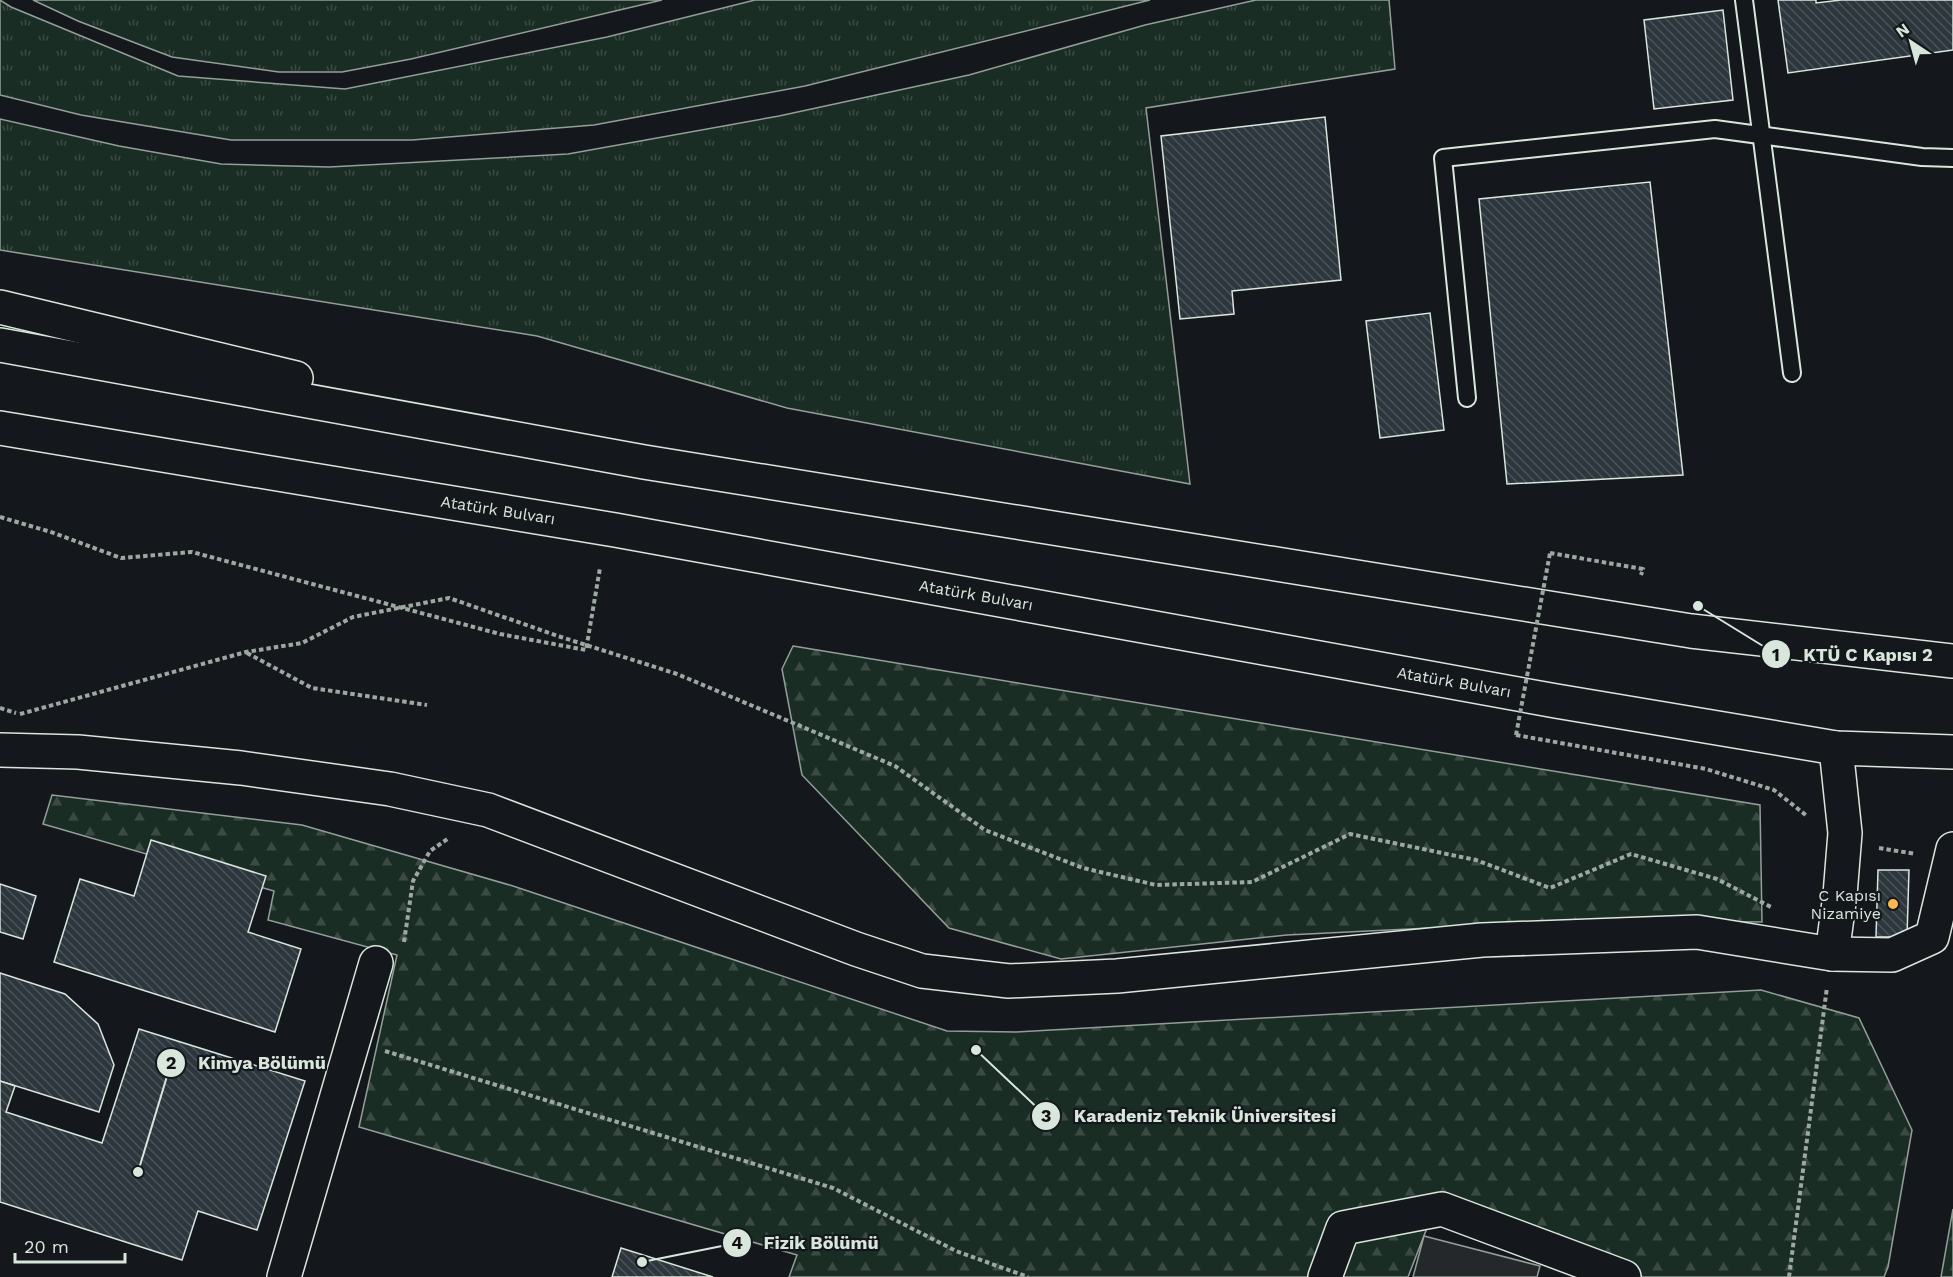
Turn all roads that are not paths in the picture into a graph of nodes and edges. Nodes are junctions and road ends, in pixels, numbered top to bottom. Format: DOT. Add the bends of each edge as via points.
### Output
graph roads {
  1 [pos="1744,0"];
  2 [pos="1761,135"];
  3 [pos="1953,158"];
  4 [pos="0,307"];
  5 [pos="0,345"];
  6 [pos="1792,373"];
  7 [pos="1467,398"];
  8 [pos="0,428"];
  9 [pos="645,462"];
  10 [pos="1953,661"];
  11 [pos="1836,748"];
  12 [pos="0,750"];
  13 [pos="1953,752"];
  14 [pos="1952,854"];
  15 [pos="1832,954"];
  16 [pos="376,963"];
  17 [pos="284,1277"];
  18 [pos="1325,1277"];
  19 [pos="1624,1277"];
  1 -- 2 [label="lane"];
  2 -- 3 [label="lane"];
  2 -- 6 [label="lane"];
  2 -- 7 [label="lane" via="1715,129 1443,158"];
  4 -- 9 [label="main road"];
  5 -- 9 [label="main road"];
  8 -- 11 [label="main road, Atatürk Bulvarı" via="615,530"];
  9 -- 10 [label="main road" via="1690,631"];
  11 -- 13 [label="main road, Atatürk Bulvarı"];
  11 -- 15 [label="main road" via="1844,843"];
  12 -- 15 [label="main road" via="78,752 241,768 390,789 488,810 856,950 922,971 1009,981 1117,976 1482,940 1696,932"];
  14 -- 15 [label="main road" via="1932,937 1892,955"];
  16 -- 17 [label="main road"];
  18 -- 19 [label="main road" via="1343,1228 1442,1209"];
}
